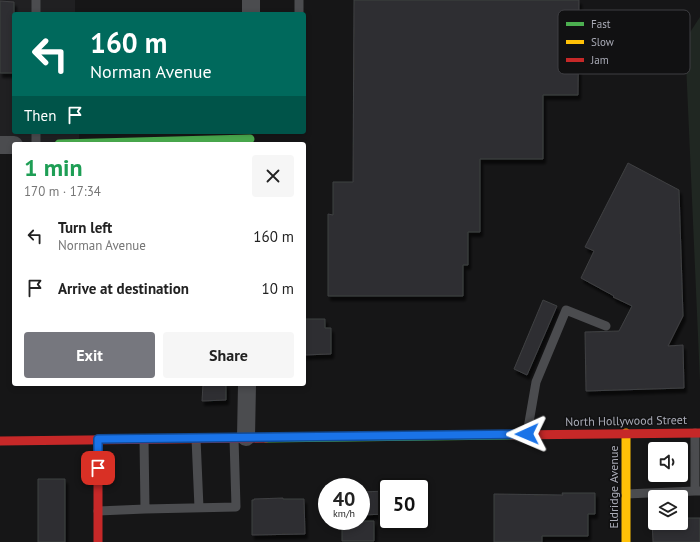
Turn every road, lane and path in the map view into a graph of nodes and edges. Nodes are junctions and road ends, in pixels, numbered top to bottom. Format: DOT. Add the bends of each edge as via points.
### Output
graph roads {
  1 [pos="36,0"];
  2 [pos="251,0"];
  3 [pos="299,0"];
  4 [pos="36,12"];
  5 [pos="251,12"];
  6 [pos="299,12"];
  7 [pos="250,138"];
  8 [pos="123,142"];
  9 [pos="12,145"];
  10 [pos="0,146"];
  11 [pos="606,326"];
  12 [pos="247,386"];
  13 [pos="626,433"];
  14 [pos="698,433"];
  15 [pos="527,434"];
  16 [pos="196,438"];
  17 [pos="240,438"];
  18 [pos="98,439"];
  19 [pos="144,439"];
  20 [pos="0,441"];
  21 [pos="698,491"];
  22 [pos="626,494"];
  23 [pos="199,508"];
  24 [pos="145,509"];
  25 [pos="98,511"];
  26 [pos="98,542"];
  27 [pos="626,542"];
  1 -- 4 [label="lane"];
  2 -- 5 [label="street"];
  3 -- 6 [label="lane"];
  7 -- 8 [label="main road"];
  9 -- 10 [label="street"];
  11 -- 15 [label="lane" via="566,310 536,382"];
  12 -- 17 [label="street"];
  13 -- 14 [label="main road, North Hollywood Street"];
  13 -- 15 [label="main road, North Hollywood Street"];
  13 -- 22 [label="main road, Eldridge Avenue"];
  14 -- 21 [label="lane"];
  15 -- 17 [label="main road, North Hollywood Street"];
  16 -- 17 [label="main road, North Hollywood Street"];
  16 -- 19 [label="main road, North Hollywood Street"];
  16 -- 23 [label="lane"];
  17 -- 23 [label="lane" via="236,507"];
  18 -- 19 [label="main road, North Hollywood Street"];
  18 -- 20 [label="main road, North Hollywood Street"];
  18 -- 25 [label="main road"];
  19 -- 24 [label="lane"];
  21 -- 22 [label="lane"];
  22 -- 27 [label="main road, Eldridge Avenue"];
  23 -- 24 [label="lane"];
  24 -- 25 [label="lane"];
  25 -- 26 [label="main road"];
}
